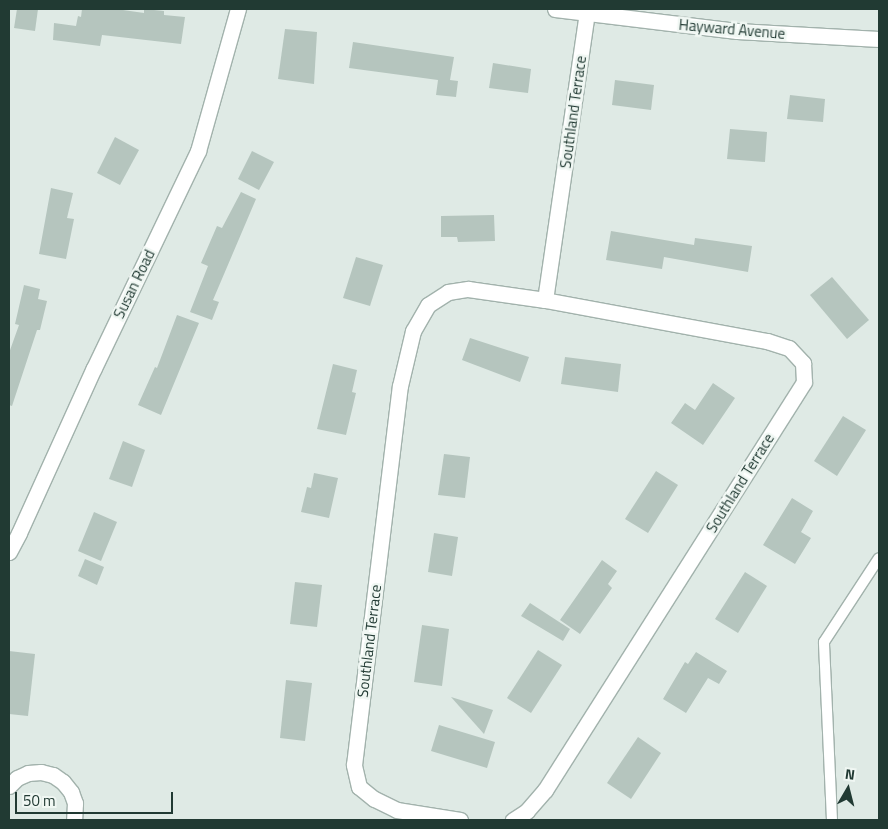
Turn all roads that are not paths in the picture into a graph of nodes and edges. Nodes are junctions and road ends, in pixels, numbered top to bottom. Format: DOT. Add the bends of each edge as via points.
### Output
graph roads {
  1 [pos="238,9"];
  2 [pos="555,9"];
  3 [pos="587,13"];
  4 [pos="879,39"];
  5 [pos="545,300"];
  6 [pos="9,552"];
  7 [pos="879,558"];
  8 [pos="9,786"];
  9 [pos="74,820"];
  10 [pos="460,820"];
  11 [pos="513,820"];
  12 [pos="832,820"];
  1 -- 6 [label="street, Susan Road" via="198,151"];
  2 -- 3 [label="street, Hayward Avenue"];
  3 -- 4 [label="street, Hayward Avenue" via="737,31"];
  3 -- 5 [label="street, Southland Terrace"];
  5 -- 10 [label="street, Southland Terrace" via="468,289 448,292 428,305 413,331 400,386 354,765 359,787 374,799 397,810"];
  5 -- 11 [label="street, Southland Terrace" via="774,343 789,348 803,363 804,382 545,790 527,811"];
  7 -- 12 [label="lane" via="824,642"];
  8 -- 9 [label="street" via="28,773 53,775 71,792 75,803"];
}
